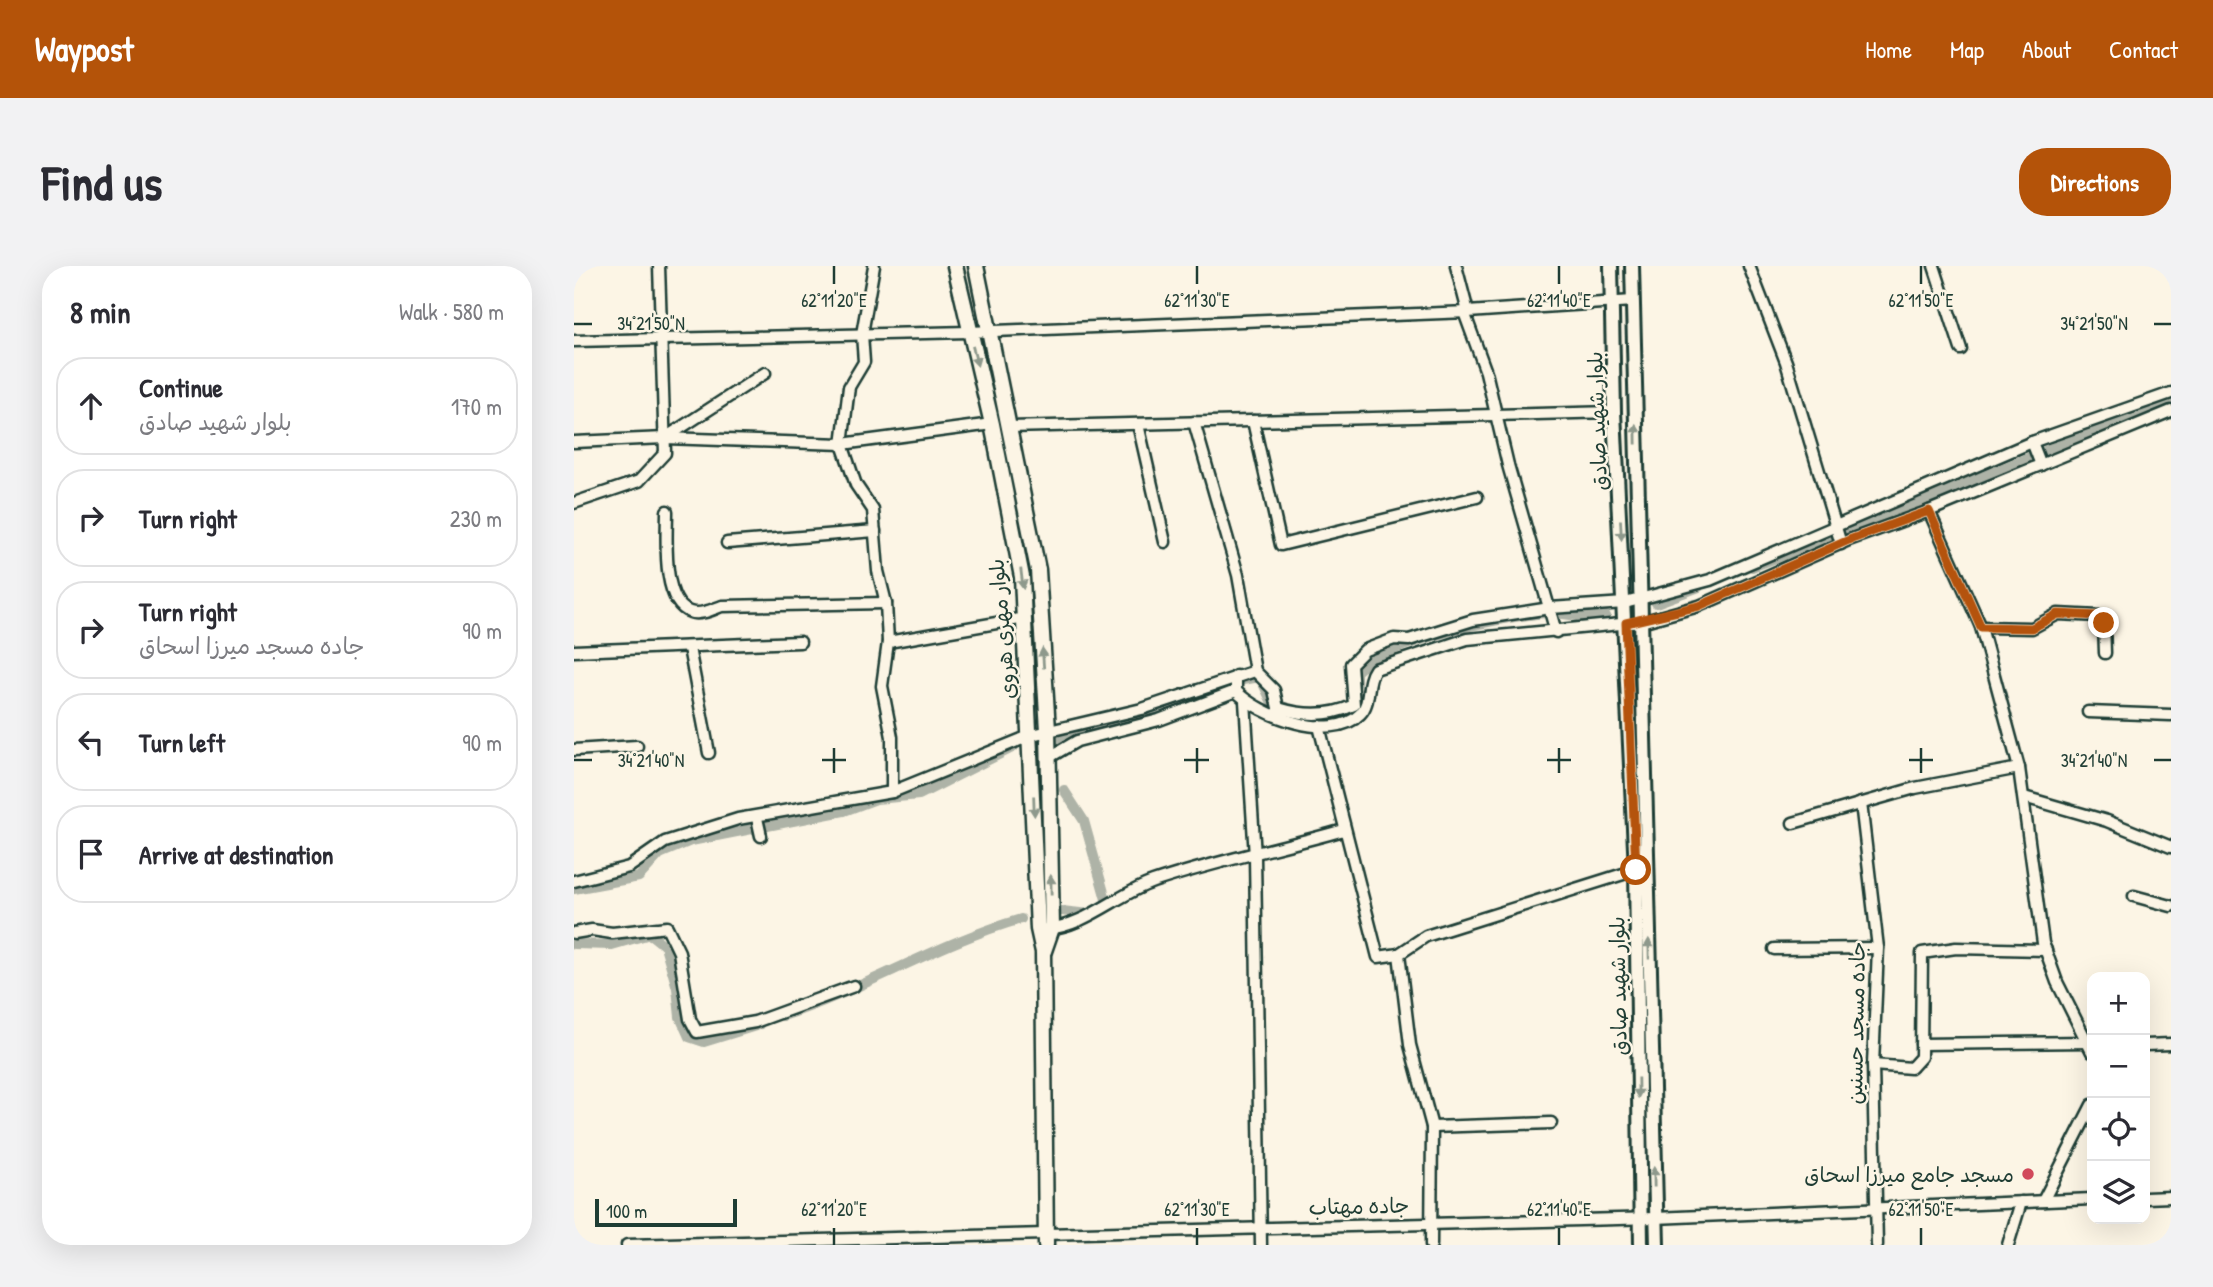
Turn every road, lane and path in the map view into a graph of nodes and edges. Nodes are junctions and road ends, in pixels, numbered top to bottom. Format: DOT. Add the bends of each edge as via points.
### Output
graph roads {
  1 [pos="659,266"];
  2 [pos="874,266"];
  3 [pos="955,266"];
  4 [pos="976,266"];
  5 [pos="1456,266"];
  6 [pos="1611,266"];
  7 [pos="1632,266"];
  8 [pos="1749,266"];
  9 [pos="1934,266"];
  10 [pos="1612,301"];
  11 [pos="1633,301"];
  12 [pos="1466,312"];
  13 [pos="987,330"];
  14 [pos="970,332"];
  15 [pos="862,334"];
  16 [pos="663,338"];
  17 [pos="574,341"];
  18 [pos="1961,349"];
  19 [pos="765,373"];
  20 [pos="2171,393"];
  21 [pos="2171,411"];
  22 [pos="1614,412"];
  23 [pos="1496,415"];
  24 [pos="1253,421"];
  25 [pos="1194,422"];
  26 [pos="992,424"];
  27 [pos="1138,424"];
  28 [pos="1009,427"];
  29 [pos="665,438"];
  30 [pos="574,442"];
  31 [pos="2032,442"];
  32 [pos="842,444"];
  33 [pos="2041,465"];
  34 [pos="1477,497"];
  35 [pos="574,503"];
  36 [pos="667,511"];
  37 [pos="1929,511"];
  38 [pos="1834,527"];
  39 [pos="875,531"];
  40 [pos="1165,542"];
  41 [pos="1840,542"];
  42 [pos="727,543"];
  43 [pos="1640,600"];
  44 [pos="886,603"];
  45 [pos="1625,603"];
  46 [pos="1551,614"];
  47 [pos="1025,618"];
  48 [pos="1641,622"];
  49 [pos="1626,623"];
  50 [pos="1981,627"];
  51 [pos="1556,632"];
  52 [pos="800,642"];
  53 [pos="888,642"];
  54 [pos="689,648"];
  55 [pos="574,651"];
  56 [pos="2105,653"];
  57 [pos="1255,671"];
  58 [pos="1236,676"];
  59 [pos="1236,691"];
  60 [pos="1245,701"];
  61 [pos="2088,712"];
  62 [pos="2171,715"];
  63 [pos="1319,726"];
  64 [pos="1048,730"];
  65 [pos="1032,735"];
  66 [pos="637,746"];
  67 [pos="574,750"];
  68 [pos="709,753"];
  69 [pos="1048,758"];
  70 [pos="2019,768"];
  71 [pos="892,792"];
  72 [pos="2024,797"];
  73 [pos="1861,803"];
  74 [pos="757,818"];
  75 [pos="1793,823"];
  76 [pos="1344,830"];
  77 [pos="761,836"];
  78 [pos="2171,847"];
  79 [pos="1255,856"];
  80 [pos="1636,870"];
  81 [pos="574,881"];
  82 [pos="2134,896"];
  83 [pos="2171,906"];
  84 [pos="1045,929"];
  85 [pos="574,933"];
  86 [pos="1878,948"];
  87 [pos="1774,949"];
  88 [pos="2046,950"];
  89 [pos="1399,954"];
  90 [pos="854,986"];
  91 [pos="2087,1039"];
  92 [pos="1921,1044"];
  93 [pos="2171,1044"];
  94 [pos="2150,1045"];
  95 [pos="2087,1047"];
  96 [pos="1873,1065"];
  97 [pos="2087,1115"];
  98 [pos="1551,1124"];
  99 [pos="1432,1127"];
  100 [pos="2171,1197"];
  101 [pos="2150,1198"];
  102 [pos="2087,1199"];
  103 [pos="2043,1201"];
  104 [pos="2021,1202"];
  105 [pos="1875,1208"];
  106 [pos="1639,1219"];
  107 [pos="1655,1219"];
  108 [pos="1430,1224"];
  109 [pos="1260,1228"];
  110 [pos="1046,1240"];
  111 [pos="627,1245"];
  112 [pos="1261,1245"];
  113 [pos="1431,1245"];
  114 [pos="1641,1245"];
  115 [pos="1657,1245"];
  116 [pos="1877,1245"];
  117 [pos="2008,1245"];
  1 -- 16 [label="street"];
  2 -- 15 [label="street"];
  3 -- 14 [label="highway, بلوار مهری هروی"];
  4 -- 13 [label="highway, بلوار مهری هروی"];
  5 -- 12 [label="street"];
  6 -- 10 [label="main road, بلوار شهید صادق"];
  7 -- 11 [label="main road, بلوار شهید صادق"];
  8 -- 38 [label="street" via="1786,362"];
  9 -- 18 [label="street"];
  10 -- 11 [label="street"];
  10 -- 12 [label="street"];
  10 -- 22 [label="main road, بلوار شهید صادق"];
  43 -- 11 [label="main road, بلوار شهید صادق, one-way"];
  12 -- 13 [label="street"];
  12 -- 23 [label="street"];
  13 -- 14 [label="street"];
  13 -- 28 [label="highway, بلوار مهری هروی"];
  14 -- 15 [label="street"];
  14 -- 26 [label="highway, بلوار مهری هروی, one-way"];
  15 -- 16 [label="street"];
  15 -- 32 [label="street" via="864,362 849,387"];
  16 -- 17 [label="street"];
  16 -- 29 [label="street"];
  19 -- 29 [label="street"];
  20 -- 31 [label="street"];
  21 -- 33 [label="street"];
  22 -- 23 [label="street"];
  22 -- 45 [label="main road, بلوار شهید صادق, one-way"];
  23 -- 24 [label="street"];
  23 -- 46 [label="street"];
  24 -- 25 [label="street"];
  24 -- 34 [label="street" via="1281,545"];
  25 -- 27 [label="street"];
  25 -- 57 [label="street" via="1238,575"];
  26 -- 32 [label="street"];
  26 -- 47 [label="highway, بلوار مهری هروی, one-way" via="1022,577"];
  27 -- 28 [label="street"];
  27 -- 40 [label="street"];
  64 -- 28 [label="highway, بلوار مهری هروی, one-way" via="1038,570"];
  29 -- 30 [label="street"];
  29 -- 32 [label="street"];
  29 -- 35 [label="street" via="664,453 639,481"];
  31 -- 33 [label="street"];
  31 -- 38 [label="street"];
  32 -- 39 [label="street" via="856,485 873,510"];
  33 -- 37 [label="street"];
  36 -- 44 [label="street" via="672,594 689,612 722,606"];
  37 -- 41 [label="street"];
  37 -- 50 [label="street"];
  38 -- 41 [label="street"];
  38 -- 43 [label="street" via="1736,571"];
  39 -- 42 [label="street"];
  39 -- 44 [label="street"];
  41 -- 48 [label="street" via="1699,606"];
  43 -- 45 [label="street"];
  43 -- 48 [label="main road, بلوار شهید صادق"];
  44 -- 53 [label="street"];
  45 -- 46 [label="street"];
  45 -- 49 [label="main road, بلوار شهید صادق"];
  46 -- 51 [label="street"];
  46 -- 57 [label="street" via="1474,620 1365,650 1351,664 1354,705 1337,713 1298,715 1278,708 1274,690"];
  47 -- 53 [label="street"];
  47 -- 65 [label="highway, بلوار مهری هروی"];
  48 -- 49 [label="street"];
  107 -- 48 [label="main road, بلوار شهید صادق, one-way"];
  49 -- 51 [label="street"];
  49 -- 80 [label="main road, بلوار شهید صادق"];
  50 -- 56 [label="street" via="2032,628 2058,614 2099,616 2104,623"];
  50 -- 70 [label="street"];
  51 -- 63 [label="street" via="1467,639 1375,669 1367,679 1366,706 1359,716"];
  52 -- 54 [label="street"];
  53 -- 71 [label="street" via="882,686 892,737"];
  54 -- 55 [label="street"];
  54 -- 68 [label="street"];
  57 -- 58 [label="street"];
  58 -- 59 [label="street"];
  58 -- 64 [label="street" via="1142,709"];
  59 -- 60 [label="street"];
  59 -- 69 [label="street" via="1159,720 1077,741"];
  60 -- 63 [label="street" via="1284,720"];
  60 -- 79 [label="street"];
  61 -- 62 [label="street"];
  63 -- 76 [label="street"];
  64 -- 65 [label="street"];
  64 -- 69 [label="highway, بلوار مهری هروی"];
  65 -- 71 [label="street"];
  65 -- 84 [label="highway, بلوار مهری هروی, one-way"];
  66 -- 67 [label="street"];
  84 -- 69 [label="highway, بلوار مهری هروی, one-way"];
  70 -- 72 [label="street"];
  70 -- 73 [label="street"];
  71 -- 74 [label="street"];
  72 -- 78 [label="street" via="2107,821"];
  72 -- 88 [label="street"];
  73 -- 75 [label="street"];
  73 -- 86 [label="street, جاده مسجد حسنین"];
  74 -- 77 [label="street"];
  74 -- 81 [label="street" via="738,819 665,842 628,867"];
  76 -- 79 [label="street"];
  76 -- 89 [label="street" via="1378,957"];
  79 -- 84 [label="street" via="1153,882 1088,917"];
  79 -- 109 [label="street"];
  80 -- 89 [label="street" via="1426,936"];
  80 -- 106 [label="main road, بلوار شهید صادق, one-way"];
  82 -- 83 [label="street"];
  84 -- 110 [label="highway, بلوار مهری هروی"];
  85 -- 90 [label="street" via="667,927 679,952 690,1019 697,1032 755,1022"];
  86 -- 87 [label="street"];
  86 -- 96 [label="street, جاده مسجد حسنین"];
  88 -- 91 [label="street"];
  88 -- 92 [label="street" via="1956,948 1923,953"];
  89 -- 99 [label="street" via="1410,1045"];
  92 -- 95 [label="street"];
  92 -- 96 [label="street" via="1915,1066"];
  93 -- 94 [label="street"];
  96 -- 105 [label="street, جاده مسجد حسنین"];
  97 -- 103 [label="street"];
  98 -- 99 [label="street"];
  99 -- 108 [label="street"];
  100 -- 101 [label="street"];
  102 -- 103 [label="street, جاده مهتاب"];
  103 -- 104 [label="street, جاده مهتاب"];
  104 -- 105 [label="street, جاده مهتاب"];
  104 -- 117 [label="street"];
  105 -- 107 [label="street, جاده مهتاب"];
  105 -- 116 [label="street, جاده مسجد حسنین"];
  106 -- 107 [label="street, جاده مهتاب"];
  106 -- 108 [label="street, جاده مهتاب"];
  106 -- 114 [label="main road, بلوار شهید صادق"];
  107 -- 115 [label="main road, بلوار شهید صادق"];
  108 -- 109 [label="street, جاده مهتاب"];
  108 -- 113 [label="street"];
  109 -- 110 [label="street, جاده مهتاب"];
  109 -- 112 [label="street"];
  110 -- 111 [label="street, جاده مهتاب"];
}
